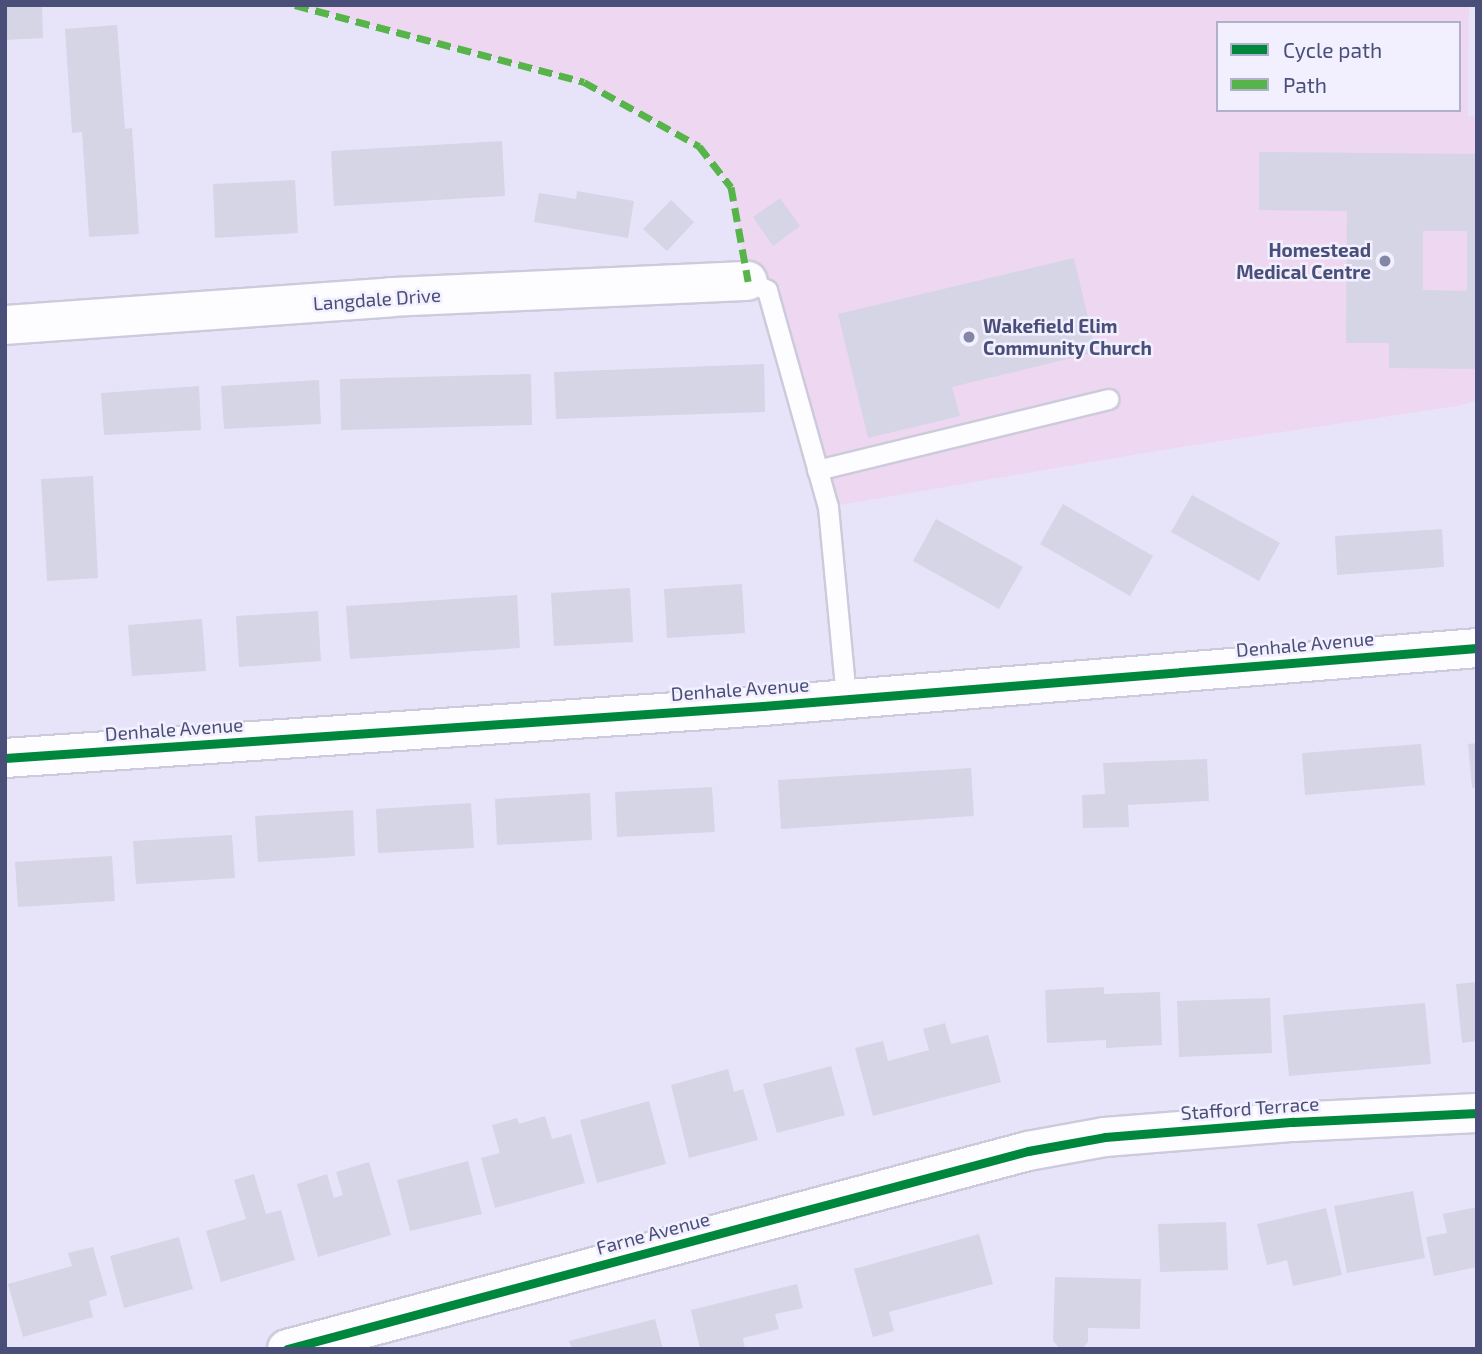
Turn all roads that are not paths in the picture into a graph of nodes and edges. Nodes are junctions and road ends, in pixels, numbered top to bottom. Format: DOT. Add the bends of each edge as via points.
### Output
graph roads {
  1 [pos="748,281"];
  2 [pos="5,325"];
  3 [pos="1108,399"];
  4 [pos="817,470"];
  5 [pos="1477,648"];
  6 [pos="846,699"];
  7 [pos="5,758"];
  8 [pos="1477,1113"];
  9 [pos="1028,1151"];
  10 [pos="287,1349"];
  1 -- 2 [label="street, Langdale Drive" via="391,297"];
  1 -- 4 [label="lane" via="767,290"];
  3 -- 4 [label="lane"];
  4 -- 6 [label="lane" via="828,507"];
  5 -- 6 [label="street, Denhale Avenue"];
  6 -- 7 [label="street, Denhale Avenue"];
  8 -- 9 [label="street, Stafford Terrace" via="1255,1125 1105,1138"];
  9 -- 10 [label="street, Farne Avenue"];
}
